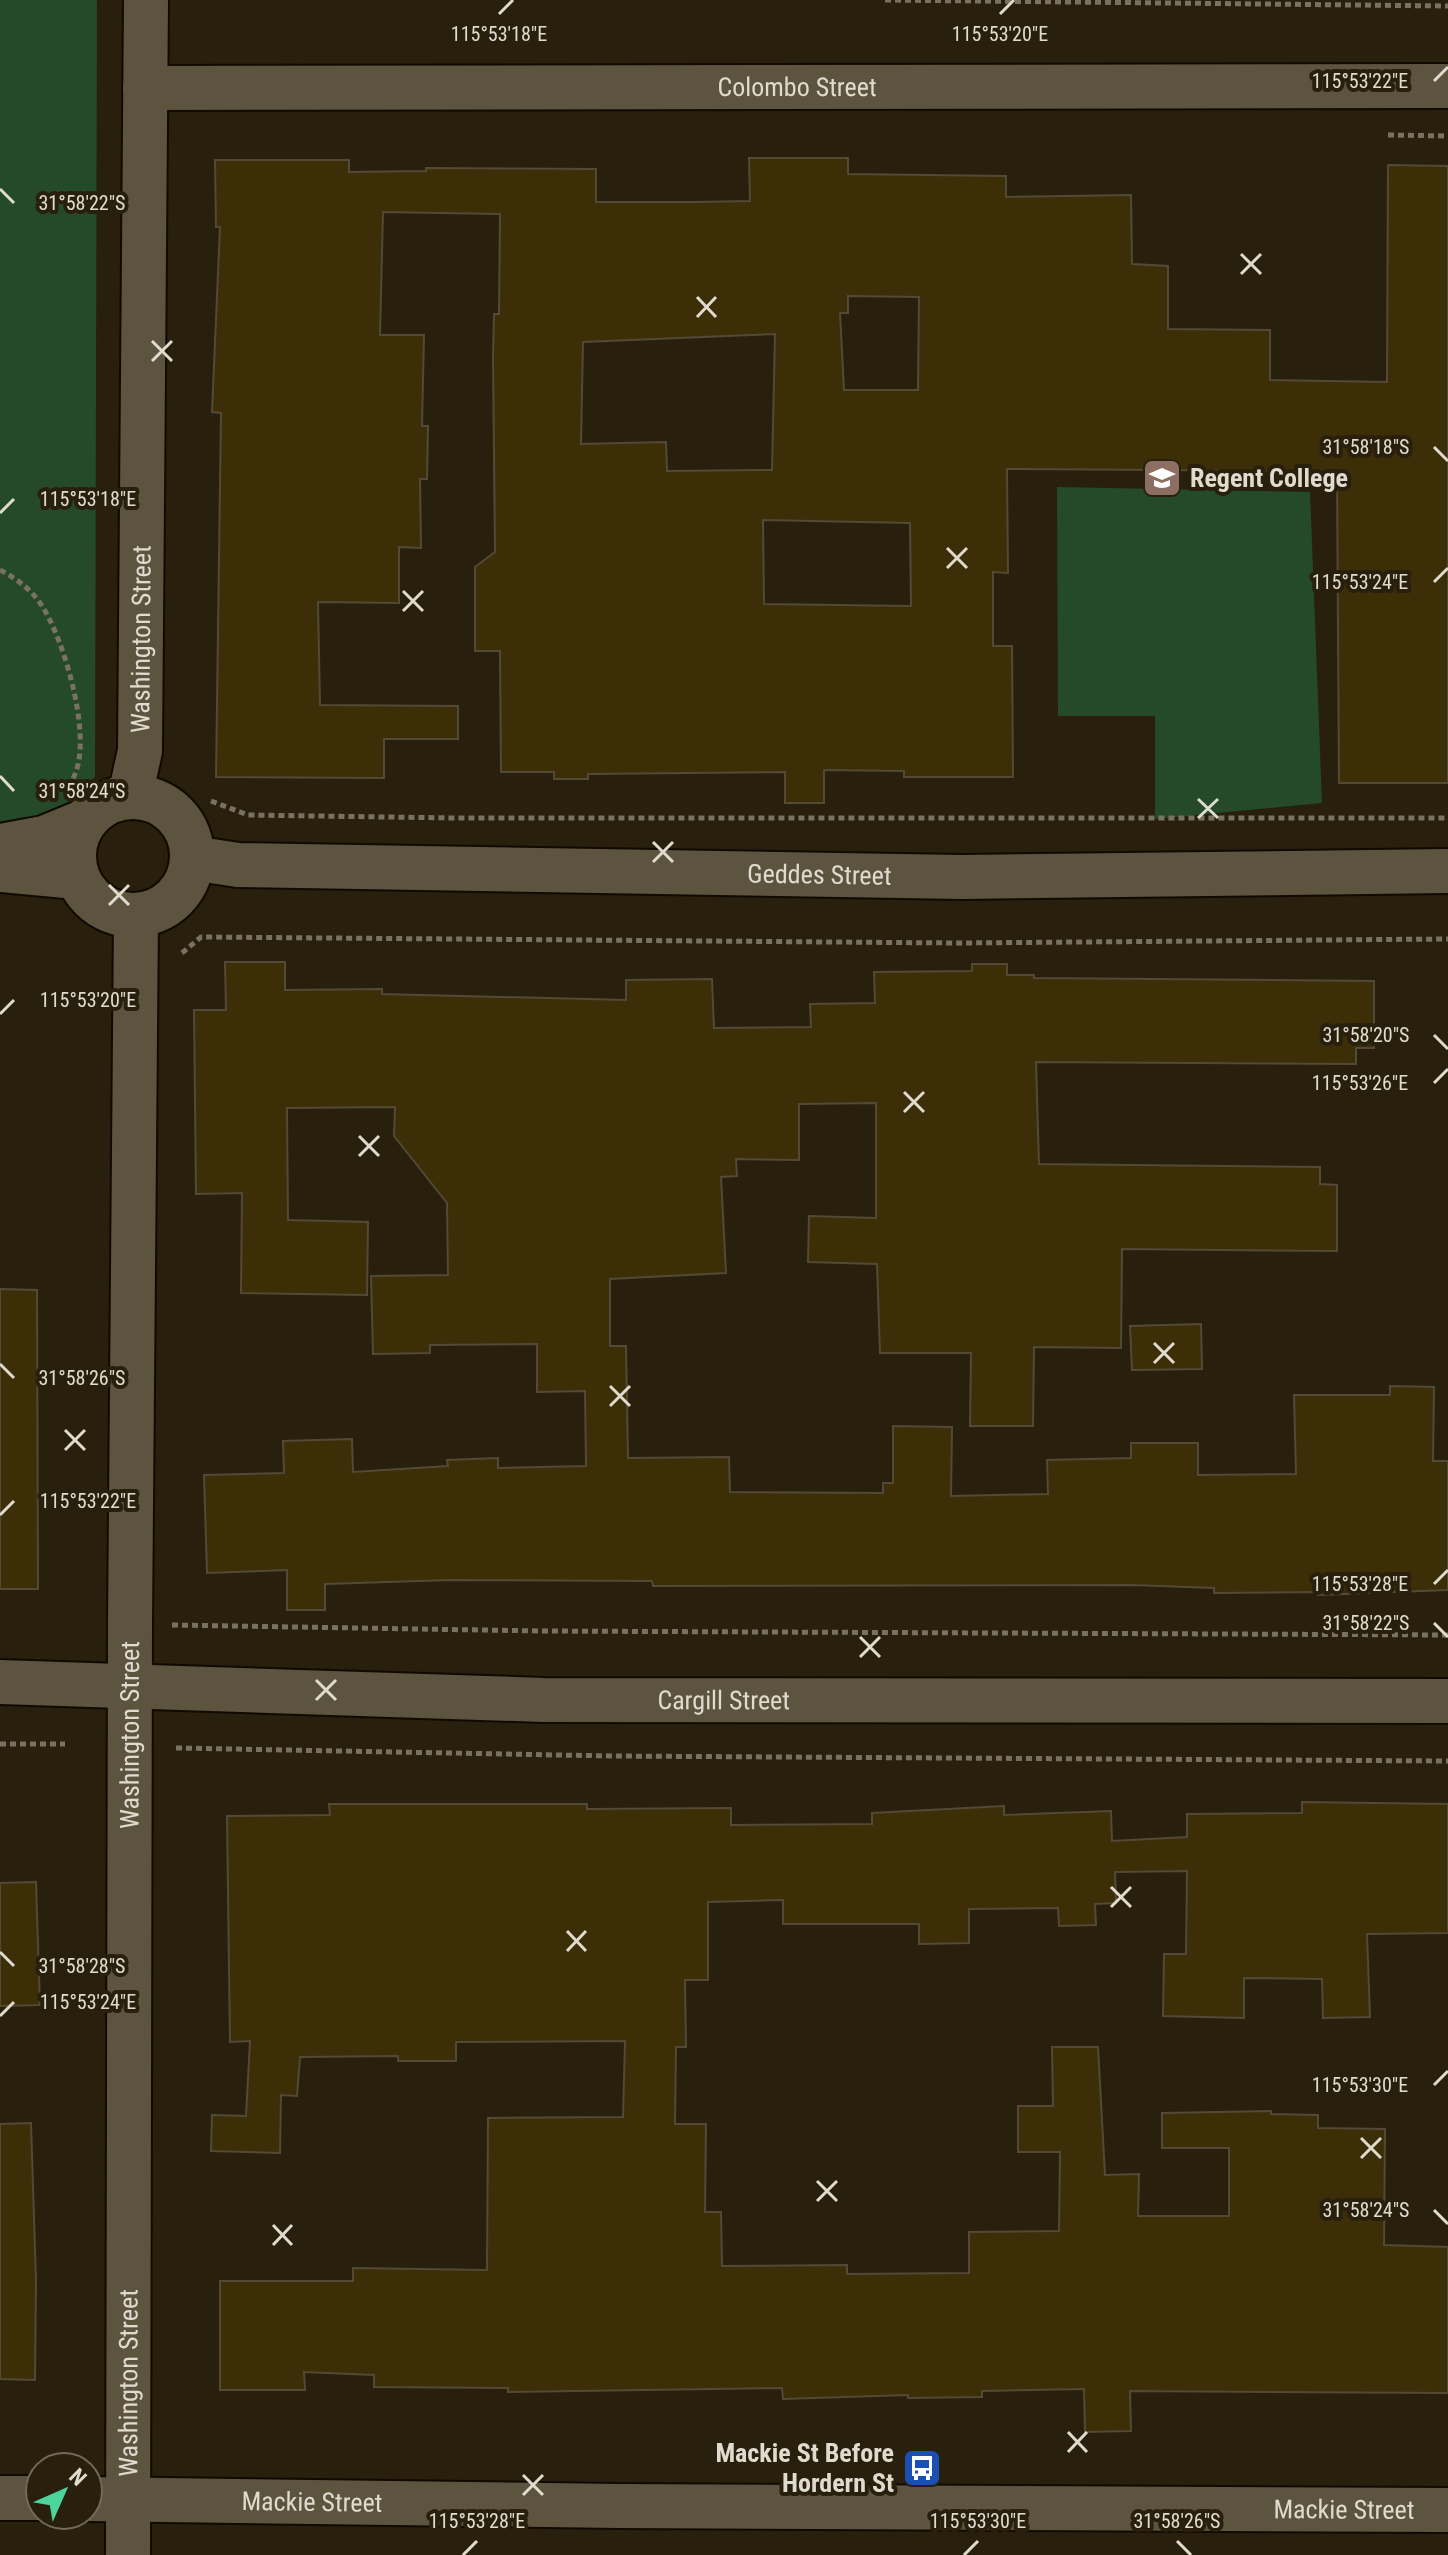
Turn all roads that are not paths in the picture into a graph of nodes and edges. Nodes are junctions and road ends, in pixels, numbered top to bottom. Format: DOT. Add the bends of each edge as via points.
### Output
graph roads {
  1 [pos="146,0"];
  2 [pos="1448,86"];
  3 [pos="145,88"];
  4 [pos="130,796"];
  5 [pos="76,803"];
  6 [pos="0,846"];
  7 [pos="192,858"];
  8 [pos="0,870"];
  9 [pos="1448,871"];
  10 [pos="77,877"];
  11 [pos="136,916"];
  12 [pos="0,1682"];
  13 [pos="130,1684"];
  14 [pos="1448,1701"];
  15 [pos="0,2498"];
  16 [pos="24,2498"];
  17 [pos="108,2499"];
  18 [pos="1448,2510"];
  19 [pos="128,2555"];
  1 -- 3 [label="street, Washington Street"];
  2 -- 3 [label="street, Colombo Street"];
  3 -- 4 [label="street, Washington Street" via="140,751"];
  4 -- 5 [label="street"];
  4 -- 7 [label="street" via="147,798 174,814 190,842"];
  5 -- 6 [label="street" via="44,838"];
  5 -- 10 [label="street"];
  7 -- 9 [label="street, Geddes Street" via="238,865 962,877"];
  7 -- 11 [label="street" via="189,875 169,904"];
  8 -- 10 [label="street"];
  10 -- 11 [label="street" via="83,890 107,910"];
  11 -- 13 [label="street, Washington Street"];
  12 -- 13 [label="street, Cargill Street"];
  13 -- 14 [label="street, Cargill Street" via="544,1700"];
  13 -- 17 [label="street, Washington Street"];
  15 -- 16 [label="street"];
  17 -- 18 [label="street, Mackie Street"];
  17 -- 19 [label="street, Washington Street"];
}
